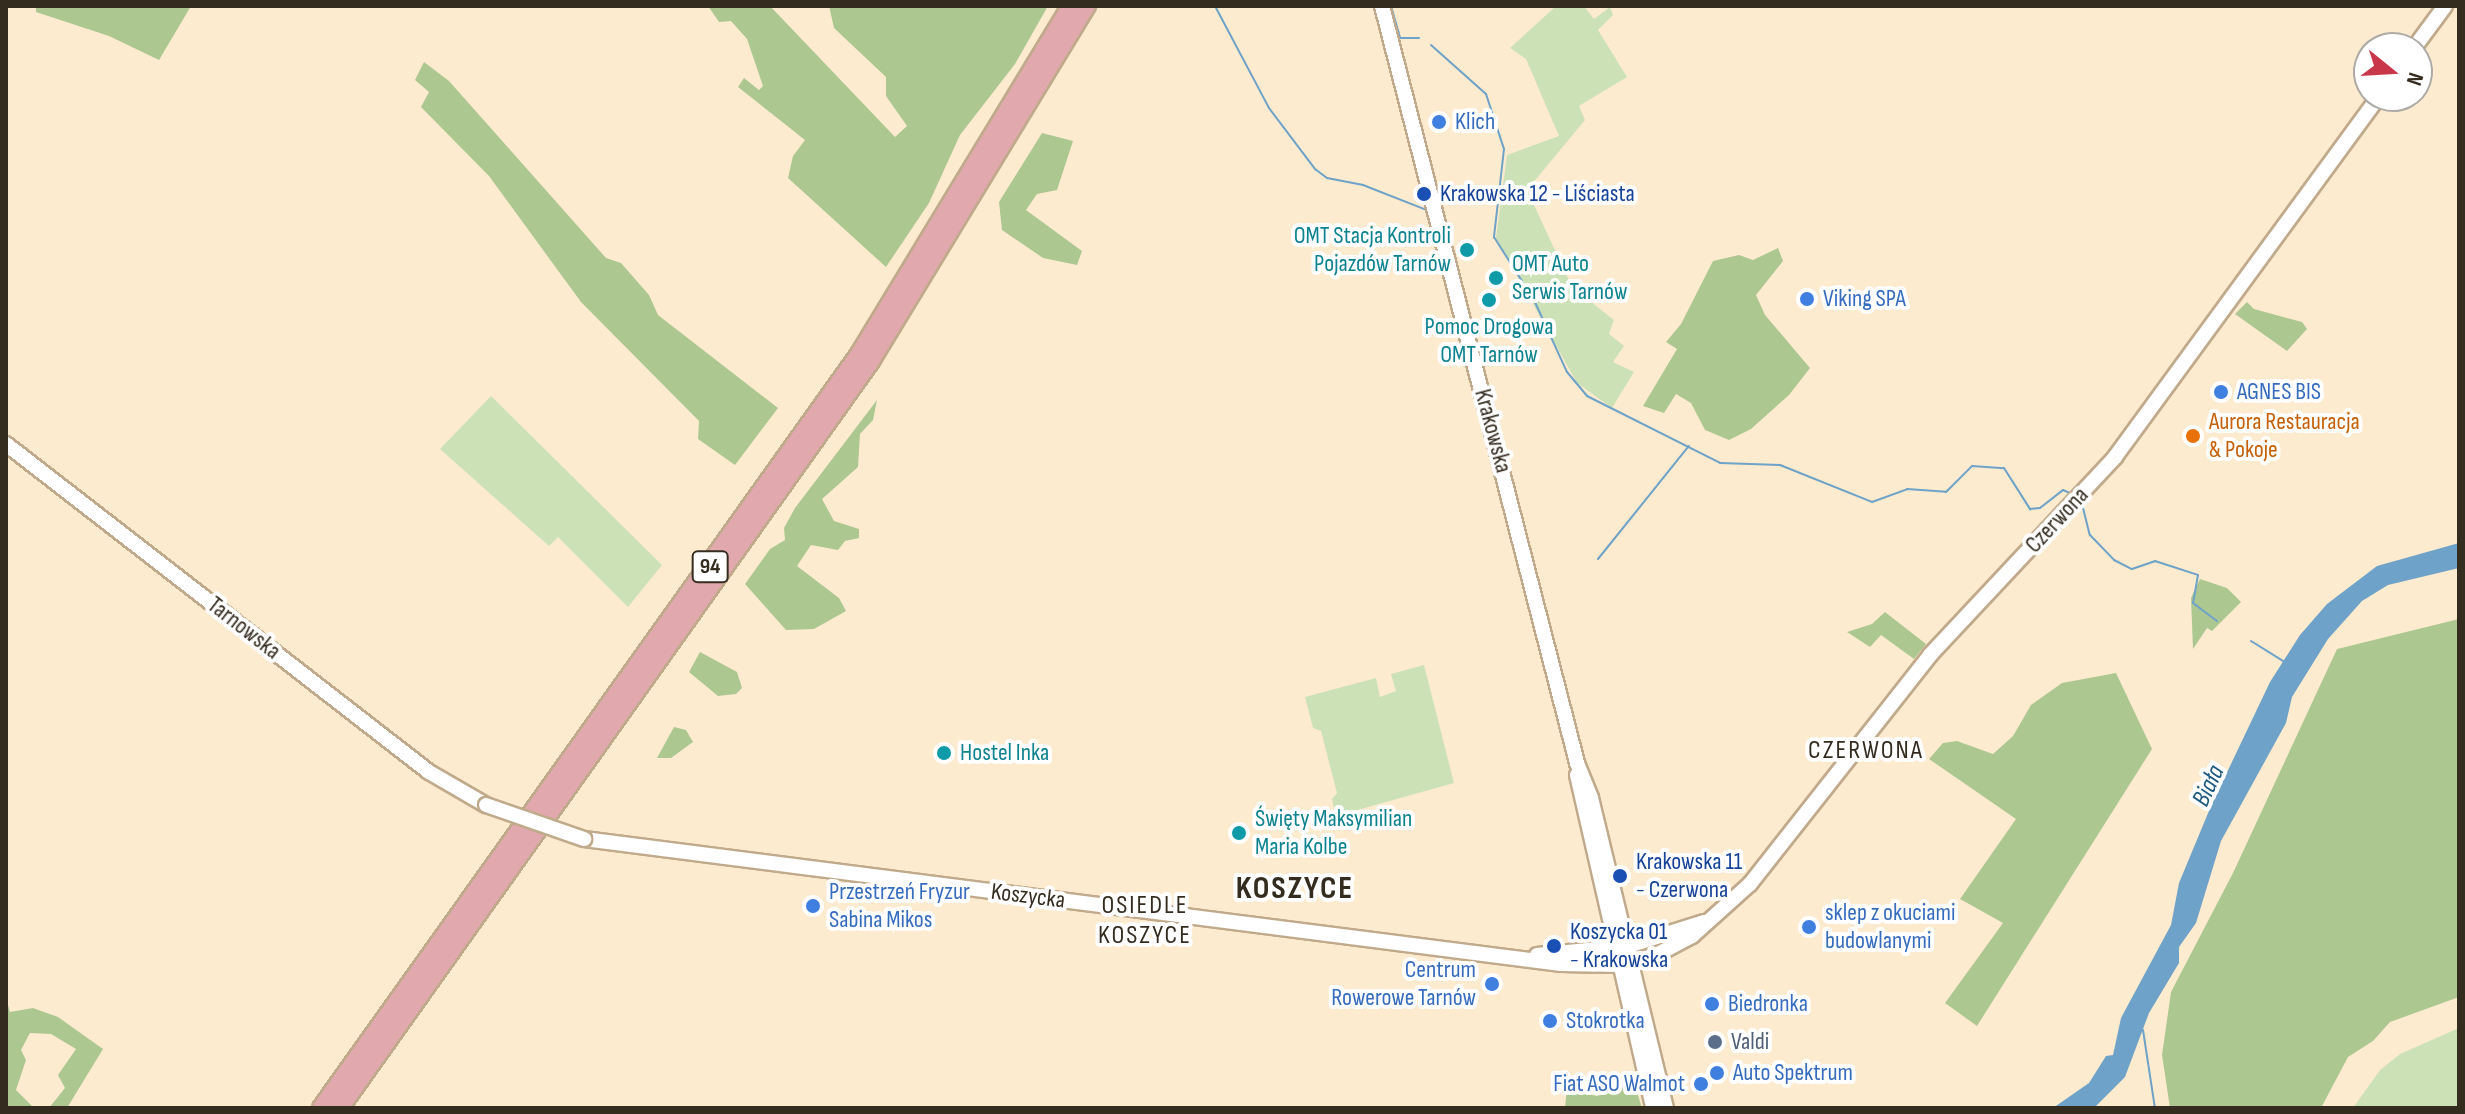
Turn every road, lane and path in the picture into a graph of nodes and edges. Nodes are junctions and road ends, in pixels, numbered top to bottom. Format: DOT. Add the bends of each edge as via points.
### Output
graph roads {
  1 [pos="1071,6"];
  2 [pos="1087,6"];
  3 [pos="1382,6"];
  4 [pos="2445,6"];
  5 [pos="2426,32"];
  6 [pos="2367,112"];
  7 [pos="6,444"];
  8 [pos="584,839"];
  9 [pos="1708,921"];
  10 [pos="1622,947"];
  11 [pos="1520,958"];
  12 [pos="1625,964"];
  13 [pos="321,1108"];
  14 [pos="340,1108"];
  15 [pos="1653,1108"];
  16 [pos="1666,1108"];
  1 -- 13 [label="main road, 94" via="963,191 859,354"];
  2 -- 14 [label="main road, 94" via="871,361"];
  3 -- 10 [label="main road, Krakowska" via="1577,763 1580,804"];
  4 -- 5 [label="main road"];
  6 -- 9 [label="main road, Czerwona" via="2140,426 1930,655 1750,884"];
  7 -- 8 [label="main road, Tarnowska, bridge" via="429,772 486,805"];
  8 -- 11 [label="main road, Koszycka"];
  9 -- 10 [label="main road, Czerwona"];
  9 -- 12 [label="main road, Czerwona" via="1682,942"];
  10 -- 11 [label="main road, Koszycka"];
  10 -- 12 [label="main road, Krakowska"];
  11 -- 12 [label="main road, Koszycka"];
  12 -- 15 [label="main road, Krakowska"];
  12 -- 16 [label="main road, Krakowska"];
}
